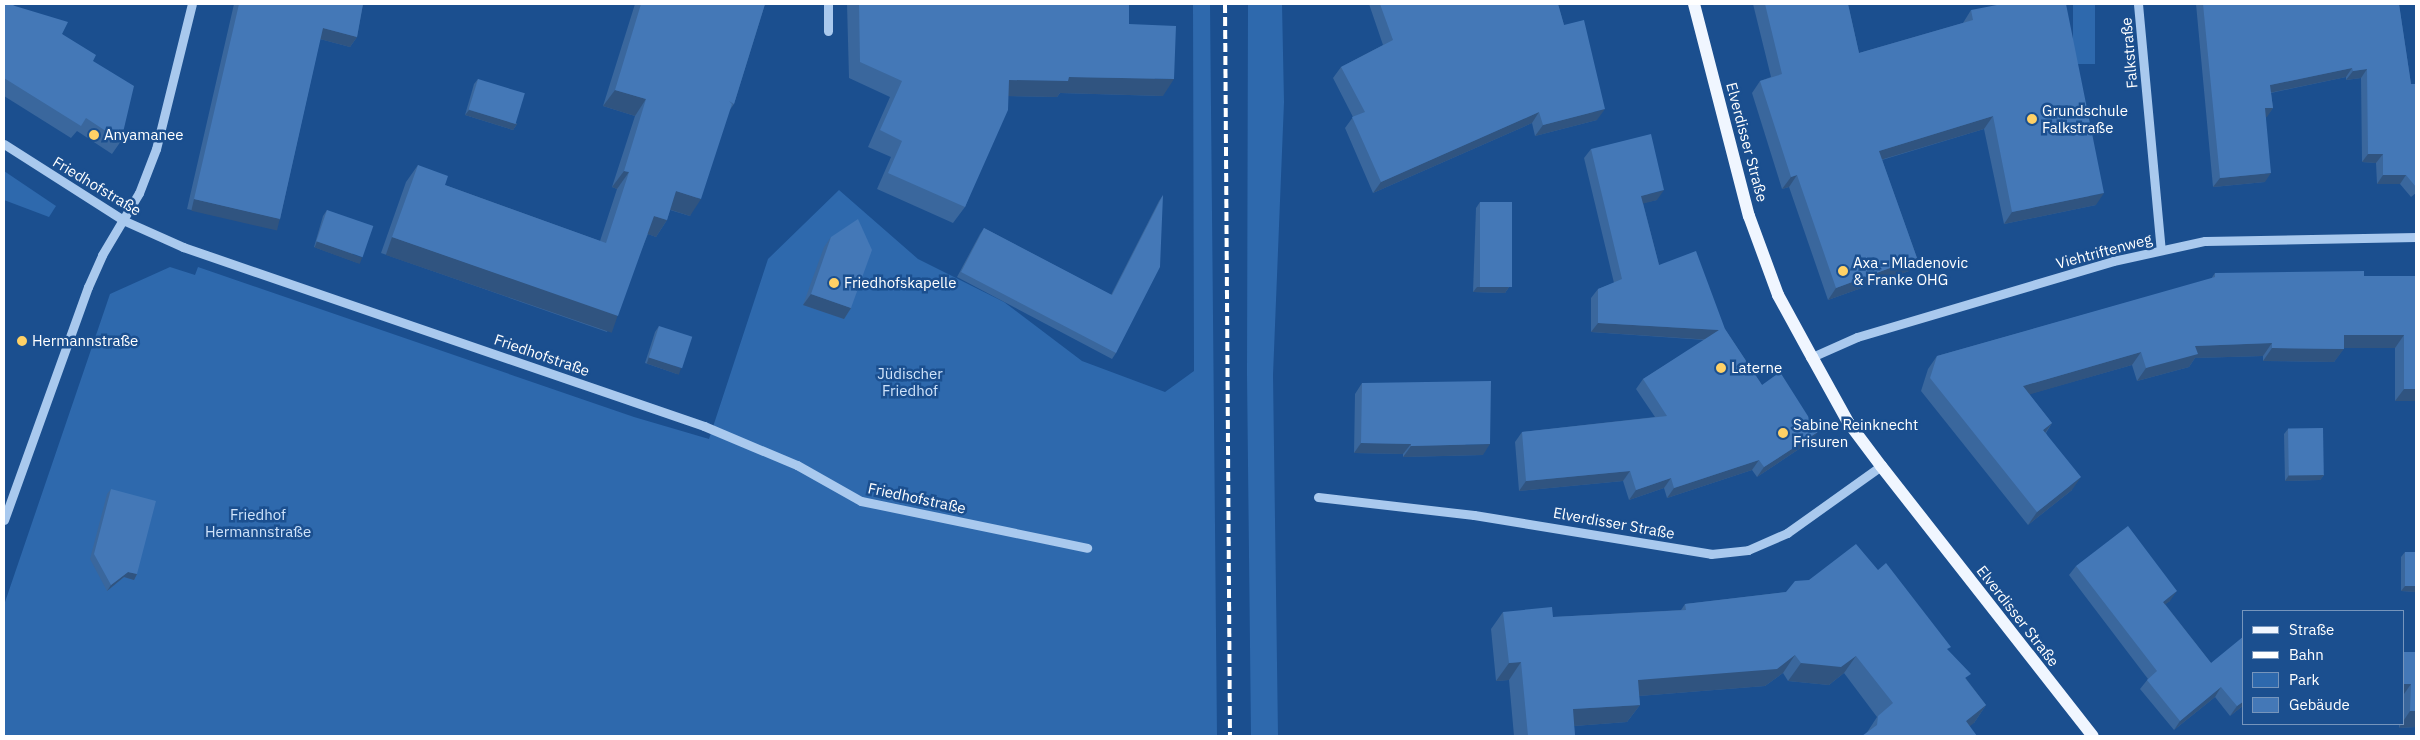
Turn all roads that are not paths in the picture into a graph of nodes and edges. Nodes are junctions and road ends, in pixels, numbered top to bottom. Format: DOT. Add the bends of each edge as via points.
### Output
graph roads {
  1 [pos="192,4"];
  2 [pos="828,4"];
  3 [pos="1694,4"];
  4 [pos="2138,4"];
  5 [pos="828,32"];
  6 [pos="4,144"];
  7 [pos="125,221"];
  8 [pos="2416,237"];
  9 [pos="2161,250"];
  10 [pos="1812,357"];
  11 [pos="1881,466"];
  12 [pos="1318,497"];
  13 [pos="4,520"];
  14 [pos="1087,548"];
  15 [pos="2093,736"];
  1 -- 7 [label="street" via="156,149"];
  2 -- 5 [label="street"];
  3 -- 10 [label="main road, Elverdisser Straße" via="1750,216 1778,295"];
  4 -- 9 [label="street, Falkstraße"];
  6 -- 7 [label="street, Friedhofstraße"];
  7 -- 13 [label="street" via="102,255 88,287"];
  7 -- 14 [label="street, Friedhofstraße" via="183,247 704,426 797,464 861,500"];
  8 -- 9 [label="street, Viehtriftenweg" via="2205,241"];
  9 -- 10 [label="street, Viehtriftenweg" via="1867,334"];
  10 -- 11 [label="main road, Elverdisser Straße" via="1848,422"];
  11 -- 12 [label="street, Elverdisser Straße" via="1788,533 1748,550 1711,554 1474,515"];
  11 -- 15 [label="main road, Elverdisser Straße"];
}
